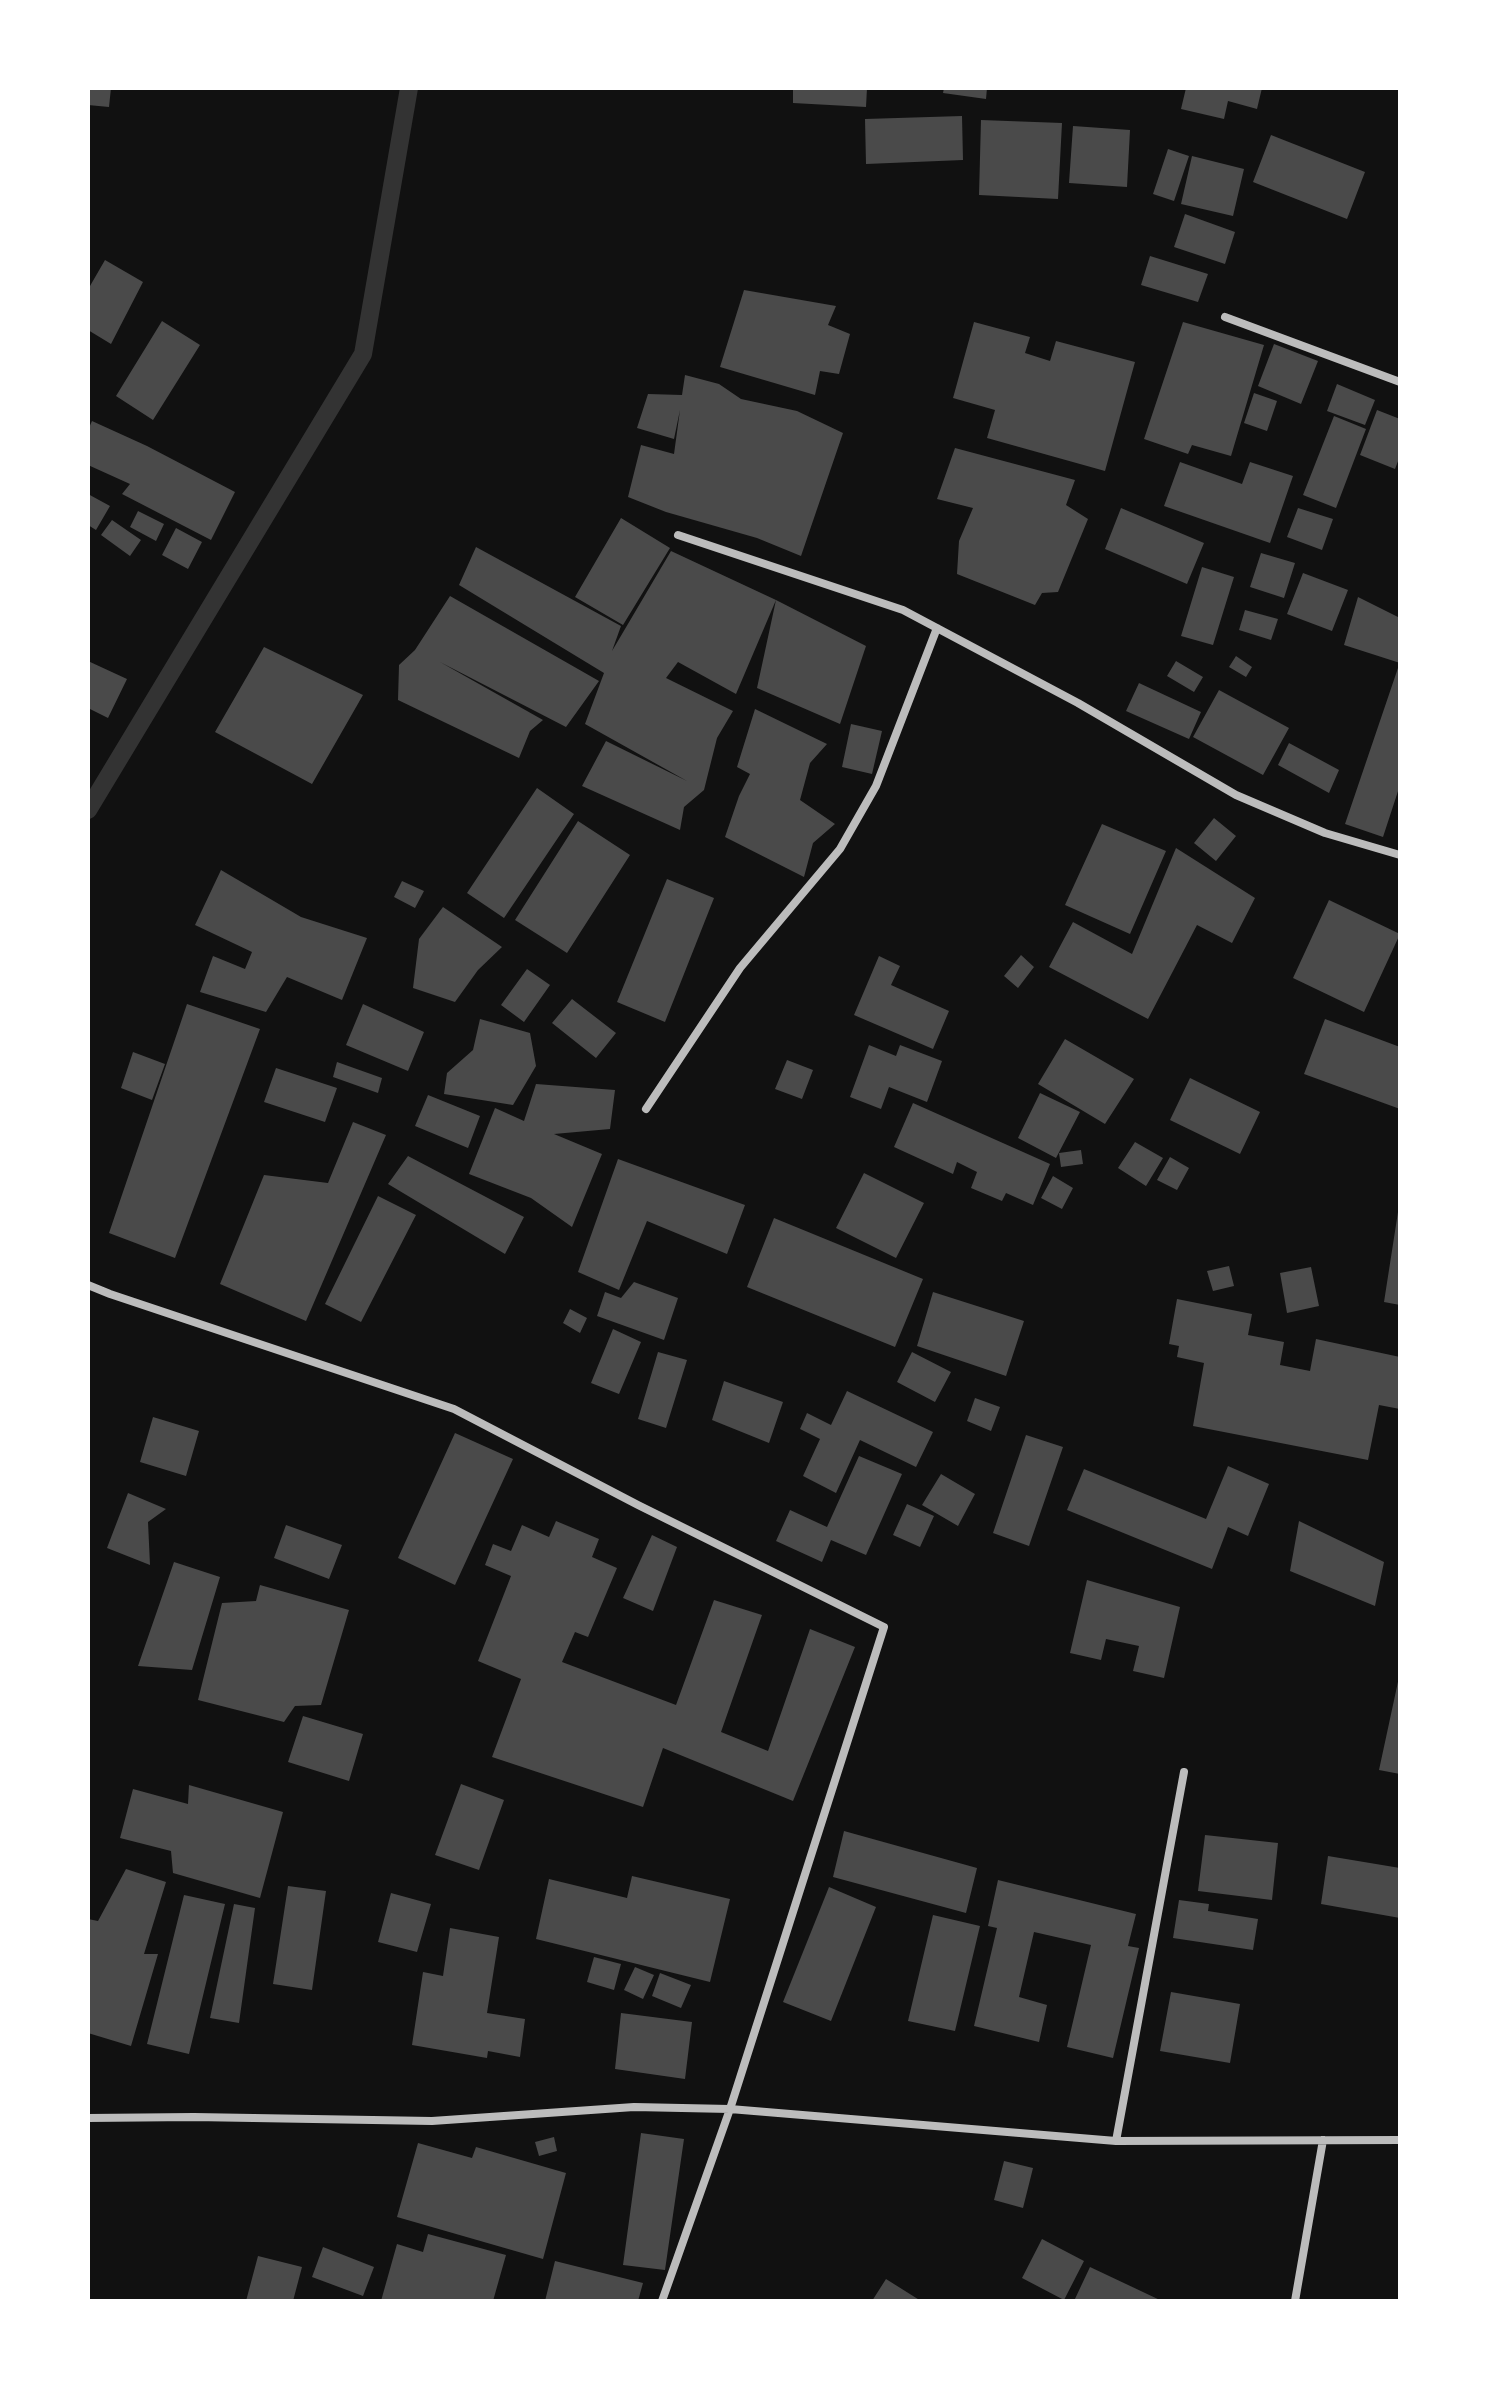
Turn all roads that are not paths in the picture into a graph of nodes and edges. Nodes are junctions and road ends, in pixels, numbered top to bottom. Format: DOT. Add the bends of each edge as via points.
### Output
graph roads {
  1 [pos="1225,317"];
  2 [pos="1400,382"];
  3 [pos="678,535"];
  4 [pos="937,628"];
  5 [pos="1400,855"];
  6 [pos="646,1109"];
  7 [pos="88,1285"];
  8 [pos="1184,1772"];
  9 [pos="730,2109"];
  10 [pos="88,2118"];
  11 [pos="1323,2140"];
  12 [pos="1400,2140"];
  13 [pos="1116,2141"];
  14 [pos="662,2301"];
  15 [pos="1295,2301"];
  1 -- 2 [label="street"];
  3 -- 4 [label="street" via="903,610"];
  4 -- 5 [label="street" via="1236,795 1325,833"];
  4 -- 6 [label="street" via="876,786 840,849 740,968"];
  7 -- 9 [label="street" via="454,1409 884,1627"];
  8 -- 13 [label="street"];
  9 -- 10 [label="street" via="634,2107 432,2121"];
  9 -- 13 [label="street"];
  9 -- 14 [label="street"];
  11 -- 12 [label="street"];
  11 -- 13 [label="street"];
  11 -- 15 [label="street"];
}
